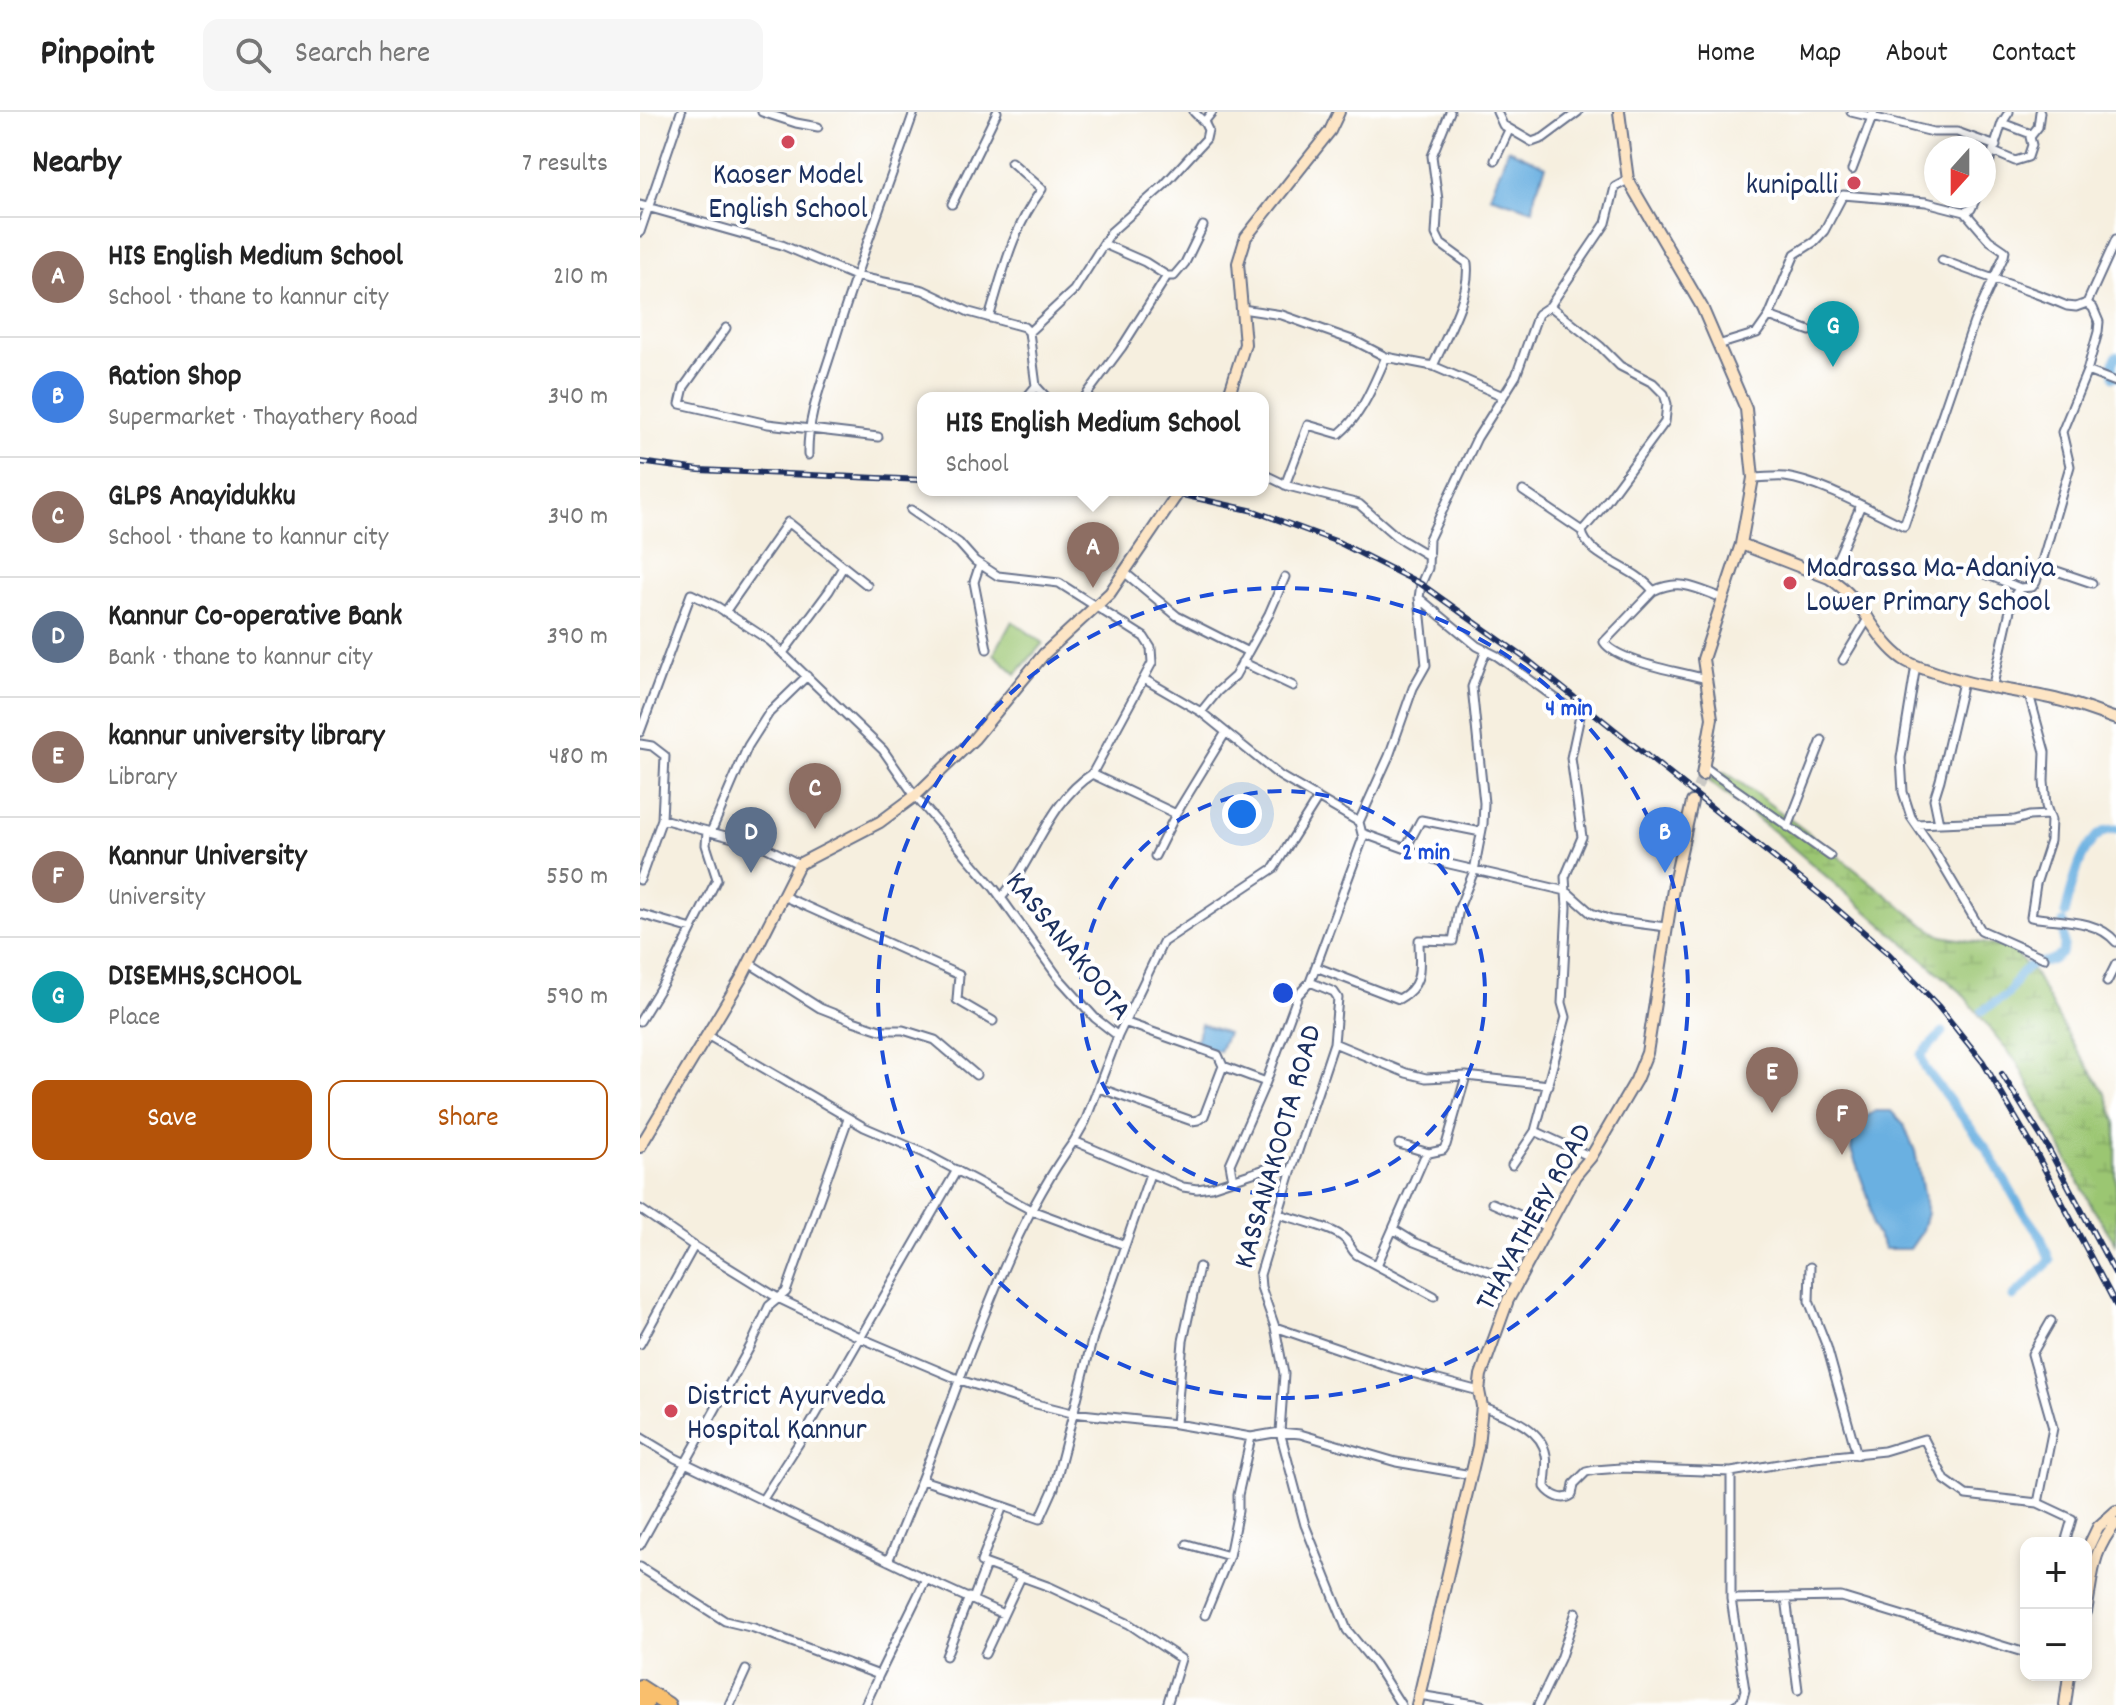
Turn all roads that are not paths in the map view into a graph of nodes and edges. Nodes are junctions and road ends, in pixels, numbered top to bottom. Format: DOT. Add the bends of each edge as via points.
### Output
graph roads {
  1 [pos="681,112"];
  2 [pos="762,112"];
  3 [pos="914,112"];
  4 [pos="997,112"];
  5 [pos="1194,112"];
  6 [pos="1212,112"];
  7 [pos="1339,112"];
  8 [pos="1497,112"];
  9 [pos="1578,112"];
  10 [pos="1619,112"];
  11 [pos="1851,112"];
  12 [pos="2009,112"];
  13 [pos="2040,112"];
  14 [pos="1446,113"];
  15 [pos="1872,115"];
  16 [pos="1204,122"];
  17 [pos="2002,123"];
  18 [pos="818,127"];
  19 [pos="1509,130"];
  20 [pos="2031,134"];
  21 [pos="1966,136"];
  22 [pos="1996,145"];
  23 [pos="1996,150"];
  24 [pos="1495,160"];
  25 [pos="1011,162"];
  26 [pos="1852,170"];
  27 [pos="1628,180"];
  28 [pos="952,204"];
  29 [pos="644,206"];
  30 [pos="1971,208"];
  31 [pos="1965,212"];
  32 [pos="1203,226"];
  33 [pos="640,232"];
  34 [pos="2116,239"];
  35 [pos="1104,244"];
  36 [pos="1942,260"];
  37 [pos="855,276"];
  38 [pos="1167,276"];
  39 [pos="1991,280"];
  40 [pos="2087,303"];
  41 [pos="1550,306"];
  42 [pos="1242,309"];
  43 [pos="1769,316"];
  44 [pos="989,318"];
  45 [pos="726,328"];
  46 [pos="1810,331"];
  47 [pos="1029,332"];
  48 [pos="1718,345"];
  49 [pos="1386,357"];
  50 [pos="1433,366"];
  51 [pos="2087,371"];
  52 [pos="2116,382"];
  53 [pos="1036,386"];
  54 [pos="1031,392"];
  55 [pos="1042,392"];
  56 [pos="1089,392"];
  57 [pos="1230,392"];
  58 [pos="1503,396"];
  59 [pos="808,429"];
  60 [pos="878,437"];
  61 [pos="808,455"];
  62 [pos="1269,477"];
  63 [pos="1753,478"];
  64 [pos="1285,485"];
  65 [pos="1523,491"];
  66 [pos="1176,496"];
  67 [pos="1861,505"];
  68 [pos="911,510"];
  69 [pos="1582,531"];
  70 [pos="1741,544"];
  71 [pos="1429,556"];
  72 [pos="980,564"];
  73 [pos="2042,566"];
  74 [pos="843,567"];
  75 [pos="1124,572"];
  76 [pos="1983,573"];
  77 [pos="1285,577"];
  78 [pos="1829,578"];
  79 [pos="2092,583"];
  80 [pos="867,585"];
  81 [pos="2020,588"];
  82 [pos="1653,591"];
  83 [pos="1419,598"];
  84 [pos="1722,598"];
  85 [pos="1095,607"];
  86 [pos="725,612"];
  87 [pos="1869,617"];
  88 [pos="987,649"];
  89 [pos="1486,650"];
  90 [pos="1248,652"];
  91 [pos="783,653"];
  92 [pos="1843,660"];
  93 [pos="1242,662"];
  94 [pos="1916,665"];
  95 [pos="807,676"];
  96 [pos="1144,679"];
  97 [pos="1706,679"];
  98 [pos="1963,682"];
  99 [pos="1293,686"];
  100 [pos="1992,689"];
  101 [pos="2029,694"];
  102 [pos="1201,712"];
  103 [pos="2116,719"];
  104 [pos="640,732"];
  105 [pos="1226,732"];
  106 [pos="1822,740"];
  107 [pos="640,744"];
  108 [pos="1702,771"];
  109 [pos="1092,774"];
  110 [pos="915,796"];
  111 [pos="1318,798"];
  112 [pos="1692,802"];
  113 [pos="1176,814"];
  114 [pos="2048,815"];
  115 [pos="662,819"];
  116 [pos="1359,822"];
  117 [pos="1939,823"];
  118 [pos="1916,824"];
  119 [pos="1788,827"];
  120 [pos="709,831"];
  121 [pos="1481,832"];
  122 [pos="1362,833"];
  123 [pos="1406,848"];
  124 [pos="1155,856"];
  125 [pos="1830,856"];
  126 [pos="799,864"];
  127 [pos="1474,871"];
  128 [pos="640,880"];
  129 [pos="1566,891"];
  130 [pos="783,896"];
  131 [pos="1001,898"];
  132 [pos="640,914"];
  133 [pos="1666,927"];
  134 [pos="692,929"];
  135 [pos="2116,942"];
  136 [pos="2044,958"];
  137 [pos="749,963"];
  138 [pos="2116,964"];
  139 [pos="1316,967"];
  140 [pos="1310,982"];
  141 [pos="2107,982"];
  142 [pos="640,1021"];
  143 [pos="993,1021"];
  144 [pos="1124,1022"];
  145 [pos="707,1035"];
  146 [pos="1118,1036"];
  147 [pos="1334,1043"];
  148 [pos="1223,1066"];
  149 [pos="976,1075"];
  150 [pos="1466,1076"];
  151 [pos="1266,1082"];
  152 [pos="1549,1085"];
  153 [pos="1099,1088"];
  154 [pos="848,1119"];
  155 [pos="1535,1131"];
  156 [pos="1074,1141"];
  157 [pos="1399,1144"];
  158 [pos="640,1147"];
  159 [pos="1429,1153"];
  160 [pos="1591,1157"];
  161 [pos="1512,1165"];
  162 [pos="957,1170"];
  163 [pos="1291,1172"];
  164 [pos="1150,1174"];
  165 [pos="1233,1180"];
  166 [pos="1492,1203"];
  167 [pos="640,1209"];
  168 [pos="1031,1210"];
  169 [pos="1279,1214"];
  170 [pos="1547,1227"];
  171 [pos="1393,1229"];
  172 [pos="1125,1245"];
  173 [pos="694,1246"];
  174 [pos="1377,1265"];
  175 [pos="1199,1267"];
  176 [pos="1810,1267"];
  177 [pos="1516,1282"];
  178 [pos="1434,1296"];
  179 [pos="778,1298"];
  180 [pos="2051,1321"];
  181 [pos="1275,1327"];
  182 [pos="861,1338"];
  183 [pos="640,1344"];
  184 [pos="960,1380"];
  185 [pos="1479,1391"];
  186 [pos="1482,1406"];
  187 [pos="1072,1413"];
  188 [pos="1176,1424"];
  189 [pos="1280,1432"];
  190 [pos="640,1437"];
  191 [pos="1251,1437"];
  192 [pos="1857,1455"];
  193 [pos="686,1463"];
  194 [pos="1731,1472"];
  195 [pos="1471,1475"];
  196 [pos="922,1480"];
  197 [pos="763,1499"];
  198 [pos="2038,1503"];
  199 [pos="1003,1506"];
  200 [pos="2116,1511"];
  201 [pos="2116,1523"];
  202 [pos="2067,1537"];
  203 [pos="2092,1540"];
  204 [pos="1187,1544"];
  205 [pos="640,1545"];
  206 [pos="1229,1556"];
  207 [pos="888,1561"];
  208 [pos="986,1565"];
  209 [pos="640,1567"];
  210 [pos="1021,1577"];
  211 [pos="926,1579"];
  212 [pos="971,1598"];
  213 [pos="1786,1598"];
  214 [pos="1731,1599"];
  215 [pos="2086,1609"];
  216 [pos="1576,1612"];
  217 [pos="1003,1614"];
  218 [pos="1205,1615"];
  219 [pos="2020,1651"];
  220 [pos="985,1654"];
  221 [pos="946,1656"];
  222 [pos="746,1670"];
  223 [pos="879,1675"];
  224 [pos="2068,1681"];
  225 [pos="640,1687"];
  226 [pos="1798,1690"];
  227 [pos="1418,1700"];
  228 [pos="640,1701"];
  229 [pos="646,1705"];
  230 [pos="668,1705"];
  231 [pos="730,1705"];
  232 [pos="865,1705"];
  233 [pos="1167,1705"];
  234 [pos="1401,1705"];
  235 [pos="1481,1705"];
  236 [pos="1538,1705"];
  237 [pos="1735,1705"];
  238 [pos="2065,1705"];
  1 -- 29 [label="street"];
  2 -- 18 [label="street"];
  3 -- 37 [label="street"];
  4 -- 28 [label="street"];
  5 -- 16 [label="street"];
  6 -- 16 [label="street"];
  7 -- 42 [label="street" via="1330,131 1246,237 1238,263"];
  8 -- 19 [label="street"];
  9 -- 19 [label="street" via="1537,141"];
  10 -- 27 [label="street"];
  11 -- 15 [label="street"];
  12 -- 17 [label="street"];
  13 -- 20 [label="street"];
  14 -- 50 [label="street" via="1432,156 1436,234 1467,263 1468,271"];
  15 -- 21 [label="street"];
  15 -- 26 [label="street"];
  16 -- 35 [label="street" via="1206,139"];
  17 -- 20 [label="street"];
  17 -- 22 [label="street"];
  19 -- 24 [label="street"];
  20 -- 23 [label="street" via="2030,153 2023,160"];
  25 -- 44 [label="street" via="1042,189 1012,242"];
  27 -- 41 [label="street" via="1615,187 1606,223"];
  27 -- 48 [label="street" via="1702,307"];
  29 -- 33 [label="street"];
  29 -- 37 [label="street" via="782,245"];
  30 -- 31 [label="street"];
  31 -- 39 [label="street" via="2005,251"];
  31 -- 43 [label="street" via="1926,202 1843,195 1824,231 1795,254"];
  32 -- 38 [label="street" via="1178,273"];
  34 -- 40 [label="street"];
  35 -- 38 [label="street"];
  35 -- 47 [label="street" via="1074,290"];
  36 -- 39 [label="street"];
  37 -- 44 [label="street" via="923,290"];
  37 -- 59 [label="street"];
  38 -- 56 [label="street"];
  39 -- 40 [label="street" via="2067,306"];
  39 -- 67 [label="street" via="1904,526"];
  40 -- 51 [label="street" via="2099,322"];
  41 -- 58 [label="street" via="1538,314 1516,376"];
  41 -- 69 [label="street" via="1620,366 1653,383 1667,404 1665,422"];
  42 -- 49 [label="street" via="1282,315"];
  42 -- 57 [label="street" via="1245,344"];
  43 -- 46 [label="street"];
  43 -- 48 [label="street" via="1757,333"];
  44 -- 47 [label="street"];
  45 -- 59 [label="street" via="684,387 680,404"];
  47 -- 53 [label="street"];
  48 -- 63 [label="street" via="1746,409"];
  49 -- 50 [label="street"];
  49 -- 64 [label="street" via="1360,412 1339,434 1308,425"];
  50 -- 58 [label="street"];
  51 -- 52 [label="street"];
  51 -- 73 [label="street" via="2062,432 2070,466"];
  53 -- 54 [label="street"];
  53 -- 55 [label="street"];
  58 -- 71 [label="street" via="1443,505 1429,539"];
  59 -- 60 [label="street"];
  59 -- 61 [label="street"];
  62 -- 64 [label="street"];
  63 -- 67 [label="street" via="1785,477"];
  63 -- 70 [label="street"];
  64 -- 71 [label="street" via="1359,504"];
  65 -- 69 [label="street"];
  66 -- 75 [label="street"];
  67 -- 78 [label="street"];
  68 -- 72 [label="street"];
  69 -- 82 [label="street" via="1588,544"];
  70 -- 78 [label="street"];
  70 -- 84 [label="street"];
  71 -- 83 [label="street"];
  72 -- 85 [label="street" via="998,576 1059,583"];
  72 -- 88 [label="street" via="974,582"];
  73 -- 79 [label="street"];
  73 -- 81 [label="street" via="2034,585"];
  74 -- 80 [label="street"];
  74 -- 86 [label="street" via="788,522"];
  74 -- 91 [label="street"];
  75 -- 85 [label="street"];
  75 -- 90 [label="street" via="1177,616"];
  76 -- 81 [label="street"];
  77 -- 90 [label="street"];
  78 -- 87 [label="street"];
  81 -- 100 [label="street" via="2013,597"];
  82 -- 84 [label="street" via="1681,584"];
  82 -- 97 [label="street" via="1604,642 1608,649"];
  83 -- 89 [label="street"];
  83 -- 116 [label="street" via="1426,665"];
  84 -- 97 [label="street" via="1703,659"];
  85 -- 96 [label="street" via="1144,637 1152,663"];
  85 -- 110 [label="street" via="1044,654 974,739"];
  86 -- 91 [label="street, KASSANAKOOTA"];
  86 -- 104 [label="street, KASSANAKOOTA" via="691,594"];
  87 -- 92 [label="street"];
  87 -- 94 [label="street" via="1902,659"];
  89 -- 121 [label="street" via="1472,687 1484,803"];
  89 -- 129 [label="street" via="1580,716 1571,758 1582,837 1565,877"];
  90 -- 93 [label="street"];
  91 -- 95 [label="street, KASSANAKOOTA"];
  93 -- 99 [label="street"];
  93 -- 102 [label="street"];
  94 -- 98 [label="street"];
  94 -- 118 [label="street" via="1900,775"];
  95 -- 110 [label="street, KASSANAKOOTA" via="883,750"];
  95 -- 120 [label="street" via="769,713 748,746"];
  96 -- 102 [label="street"];
  96 -- 109 [label="street"];
  97 -- 108 [label="street" via="1712,718"];
  98 -- 100 [label="street"];
  98 -- 117 [label="street" via="1934,795"];
  100 -- 101 [label="street"];
  101 -- 103 [label="street"];
  101 -- 114 [label="street" via="2046,757"];
  102 -- 105 [label="street"];
  105 -- 111 [label="street" via="1280,776"];
  105 -- 113 [label="street"];
  106 -- 119 [label="street"];
  107 -- 115 [label="street" via="665,756"];
  108 -- 119 [label="street"];
  109 -- 113 [label="street"];
  109 -- 131 [label="street" via="1046,826"];
  110 -- 126 [label="street" via="880,822"];
  110 -- 131 [label="street, KASSANAKOOTA"];
  111 -- 116 [label="street"];
  111 -- 144 [label="street" via="1274,868 1163,942"];
  112 -- 133 [label="street, THAYATHERY ROAD"];
  113 -- 124 [label="street"];
  114 -- 117 [label="street"];
  114 -- 135 [label="street" via="2050,841 2031,917 2085,924"];
  115 -- 120 [label="street"];
  115 -- 128 [label="street"];
  116 -- 122 [label="street"];
  117 -- 118 [label="street"];
  118 -- 136 [label="street" via="1981,930"];
  119 -- 125 [label="street"];
  120 -- 126 [label="street" via="763,846"];
  120 -- 134 [label="street" via="706,845 718,876"];
  121 -- 123 [label="street" via="1421,820"];
  121 -- 127 [label="street"];
  122 -- 123 [label="street"];
  122 -- 139 [label="street, KASSANAKOOTA ROAD"];
  123 -- 127 [label="street"];
  126 -- 130 [label="street"];
  127 -- 129 [label="street"];
  127 -- 139 [label="street" via="1453,941 1419,940 1414,991 1399,999"];
  129 -- 133 [label="street" via="1591,913"];
  129 -- 152 [label="street" via="1566,1017"];
  130 -- 137 [label="street"];
  130 -- 143 [label="street" via="959,975 957,1000"];
  131 -- 146 [label="street, KASSANAKOOTA" via="1058,977"];
  132 -- 134 [label="street"];
  133 -- 160 [label="street, THAYATHERY ROAD" via="1647,1053"];
  134 -- 142 [label="street"];
  137 -- 145 [label="street"];
  137 -- 149 [label="street" via="820,1008 880,1030 903,1030 935,1040"];
  138 -- 141 [label="street"];
  139 -- 140 [label="street, KASSANAKOOTA ROAD"];
  140 -- 147 [label="street, KASSANAKOOTA ROAD" via="1338,998"];
  140 -- 151 [label="street" via="1298,995"];
  144 -- 146 [label="street"];
  144 -- 148 [label="street" via="1218,1055"];
  145 -- 154 [label="street"];
  145 -- 158 [label="street"];
  146 -- 153 [label="street, KASSANAKOOTA"];
  147 -- 150 [label="street" via="1406,1073 1438,1079"];
  147 -- 163 [label="street, KASSANAKOOTA ROAD"];
  148 -- 151 [label="street"];
  148 -- 153 [label="street" via="1198,1120"];
  150 -- 152 [label="street"];
  150 -- 159 [label="street" via="1446,1145"];
  151 -- 165 [label="street" via="1230,1164"];
  152 -- 155 [label="street"];
  153 -- 156 [label="street, KASSANAKOOTA"];
  154 -- 162 [label="street"];
  154 -- 179 [label="street" via="786,1292"];
  155 -- 160 [label="street"];
  155 -- 161 [label="street"];
  156 -- 164 [label="street"];
  156 -- 168 [label="street, KASSANAKOOTA"];
  157 -- 159 [label="street"];
  159 -- 171 [label="street"];
  160 -- 170 [label="street, THAYATHERY ROAD"];
  162 -- 168 [label="street"];
  162 -- 182 [label="street"];
  163 -- 165 [label="street" via="1271,1167"];
  163 -- 169 [label="street, KASSANAKOOTA ROAD"];
  164 -- 165 [label="street" via="1197,1189"];
  164 -- 172 [label="street"];
  166 -- 170 [label="street"];
  167 -- 173 [label="street"];
  168 -- 172 [label="street"];
  168 -- 184 [label="street, KASSANAKOOTA"];
  169 -- 174 [label="street" via="1334,1232 1357,1255"];
  169 -- 181 [label="street, KASSANAKOOTA ROAD" via="1260,1275"];
  170 -- 177 [label="street, THAYATHERY ROAD"];
  171 -- 174 [label="street"];
  171 -- 177 [label="street"];
  172 -- 187 [label="street"];
  173 -- 179 [label="street"];
  173 -- 183 [label="street"];
  174 -- 178 [label="street"];
  175 -- 188 [label="street" via="1183,1341"];
  176 -- 192 [label="street" via="1809,1301"];
  177 -- 185 [label="street, THAYATHERY ROAD" via="1492,1340"];
  179 -- 182 [label="street"];
  179 -- 193 [label="street"];
  180 -- 198 [label="street" via="2032,1354 2053,1428"];
  181 -- 185 [label="street"];
  181 -- 189 [label="street, KASSANAKOOTA ROAD" via="1284,1374"];
  182 -- 184 [label="street"];
  182 -- 197 [label="street"];
  184 -- 187 [label="street"];
  184 -- 196 [label="street, KASSANAKOOTA"];
  185 -- 186 [label="street, THAYATHERY ROAD"];
  186 -- 194 [label="street" via="1533,1431 1547,1456 1545,1487 1564,1498 1572,1495 1574,1484 1586,1472 1595,1470"];
  186 -- 195 [label="street, THAYATHERY ROAD"];
  187 -- 188 [label="street"];
  187 -- 199 [label="street" via="1054,1488 1040,1519"];
  188 -- 191 [label="street"];
  189 -- 191 [label="street"];
  189 -- 195 [label="street"];
  189 -- 234 [label="street, KASSANAKOOTA ROAD" via="1305,1525 1347,1630"];
  190 -- 193 [label="street"];
  191 -- 206 [label="street"];
  192 -- 194 [label="street"];
  192 -- 198 [label="street" via="1924,1439 1945,1480 1966,1495"];
  193 -- 197 [label="street"];
  193 -- 205 [label="street"];
  194 -- 214 [label="street"];
  195 -- 227 [label="street, THAYATHERY ROAD"];
  196 -- 199 [label="street"];
  196 -- 207 [label="street, KASSANAKOOTA"];
  197 -- 207 [label="street"];
  198 -- 202 [label="street" via="2072,1519"];
  199 -- 208 [label="street" via="981,1562"];
  200 -- 203 [label="street"];
  201 -- 215 [label="street" via="2094,1557"];
  204 -- 206 [label="street"];
  206 -- 218 [label="street"];
  207 -- 211 [label="street"];
  208 -- 210 [label="street"];
  208 -- 212 [label="street"];
  209 -- 223 [label="street" via="725,1621"];
  210 -- 217 [label="street"];
  210 -- 233 [label="street" via="1129,1624 1181,1659"];
  211 -- 212 [label="street"];
  211 -- 223 [label="street"];
  212 -- 217 [label="street"];
  212 -- 221 [label="street"];
  213 -- 214 [label="street"];
  213 -- 219 [label="street" via="1841,1597"];
  213 -- 226 [label="street"];
  214 -- 237 [label="street" via="1745,1690"];
  216 -- 236 [label="street"];
  217 -- 220 [label="street"];
  222 -- 231 [label="street"];
  223 -- 232 [label="street"];
  224 -- 238 [label="street"];
  225 -- 230 [label="highway"];
  227 -- 235 [label="street"];
  228 -- 229 [label="highway"];
}
